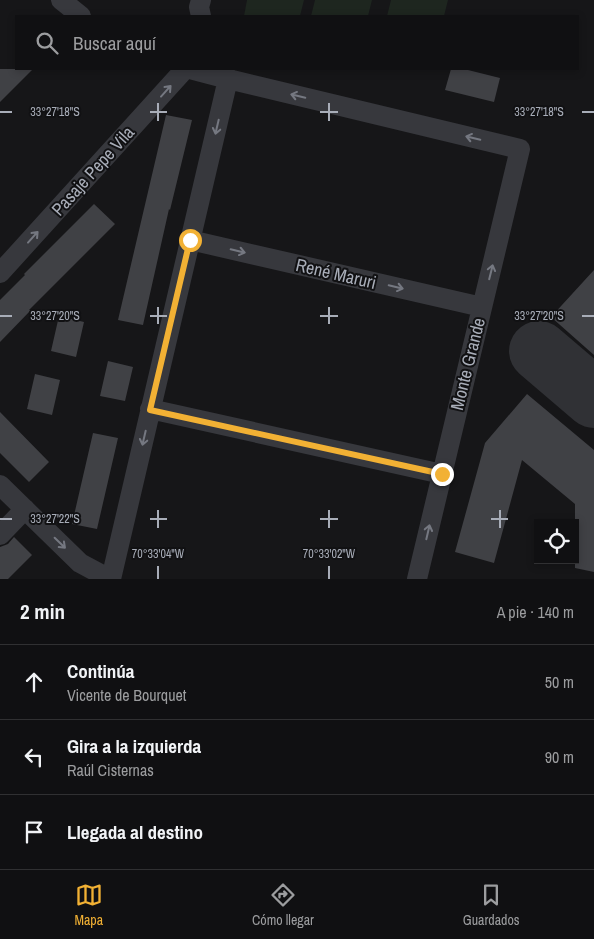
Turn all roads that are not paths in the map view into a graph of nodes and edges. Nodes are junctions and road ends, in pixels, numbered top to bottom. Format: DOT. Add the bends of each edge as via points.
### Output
graph roads {
  1 [pos="61,0"];
  2 [pos="200,0"];
  3 [pos="80,15"];
  4 [pos="201,15"];
  5 [pos="185,70"];
  6 [pos="197,70"];
  7 [pos="226,74"];
  8 [pos="190,240"];
  9 [pos="0,273"];
  10 [pos="482,307"];
  11 [pos="150,410"];
  12 [pos="442,474"];
  13 [pos="0,485"];
  14 [pos="25,510"];
  15 [pos="0,535"];
  16 [pos="111,579"];
  17 [pos="417,579"];
  1 -- 3 [label="street"];
  2 -- 4 [label="street"];
  9 -- 5 [label="street, Pasaje Pepe Vila, one-way"];
  6 -- 7 [label="street"];
  7 -- 8 [label="street, one-way"];
  10 -- 7 [label="street, Monte Grande, one-way" via="520,149"];
  8 -- 10 [label="street, René Maruri, one-way"];
  8 -- 11 [label="street"];
  10 -- 12 [label="street, Monte Grande"];
  11 -- 12 [label="street"];
  11 -- 16 [label="street, one-way"];
  17 -- 12 [label="street, Monte Grande, one-way"];
  13 -- 14 [label="street"];
  14 -- 15 [label="street"];
  14 -- 16 [label="street, one-way" via="80,562"];
}
